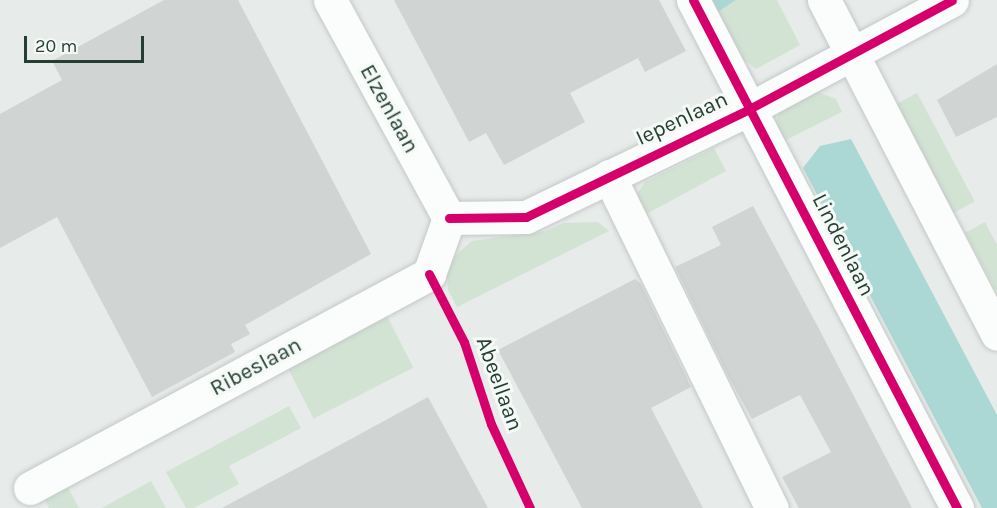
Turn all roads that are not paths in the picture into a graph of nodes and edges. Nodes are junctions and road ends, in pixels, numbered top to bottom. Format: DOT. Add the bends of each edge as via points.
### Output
graph roads {
  1 [pos="330,0"];
  2 [pos="693,0"];
  3 [pos="824,0"];
  4 [pos="952,0"];
  5 [pos="852,53"];
  6 [pos="751,108"];
  7 [pos="609,176"];
  8 [pos="449,218"];
  9 [pos="997,334"];
  10 [pos="30,488"];
  11 [pos="772,508"];
  12 [pos="957,508"];
  1 -- 8 [label="street, Elzenlaan"];
  2 -- 6 [label="street, Lindenlaan"];
  3 -- 5 [label="street"];
  4 -- 5 [label="street, Iepenlaan"];
  5 -- 6 [label="street, Iepenlaan"];
  5 -- 9 [label="street"];
  6 -- 7 [label="street, Iepenlaan"];
  6 -- 12 [label="street, Lindenlaan"];
  7 -- 8 [label="street, Iepenlaan" via="526,217"];
  7 -- 11 [label="street"];
  8 -- 10 [label="street, Ribeslaan" via="429,274"];
}
